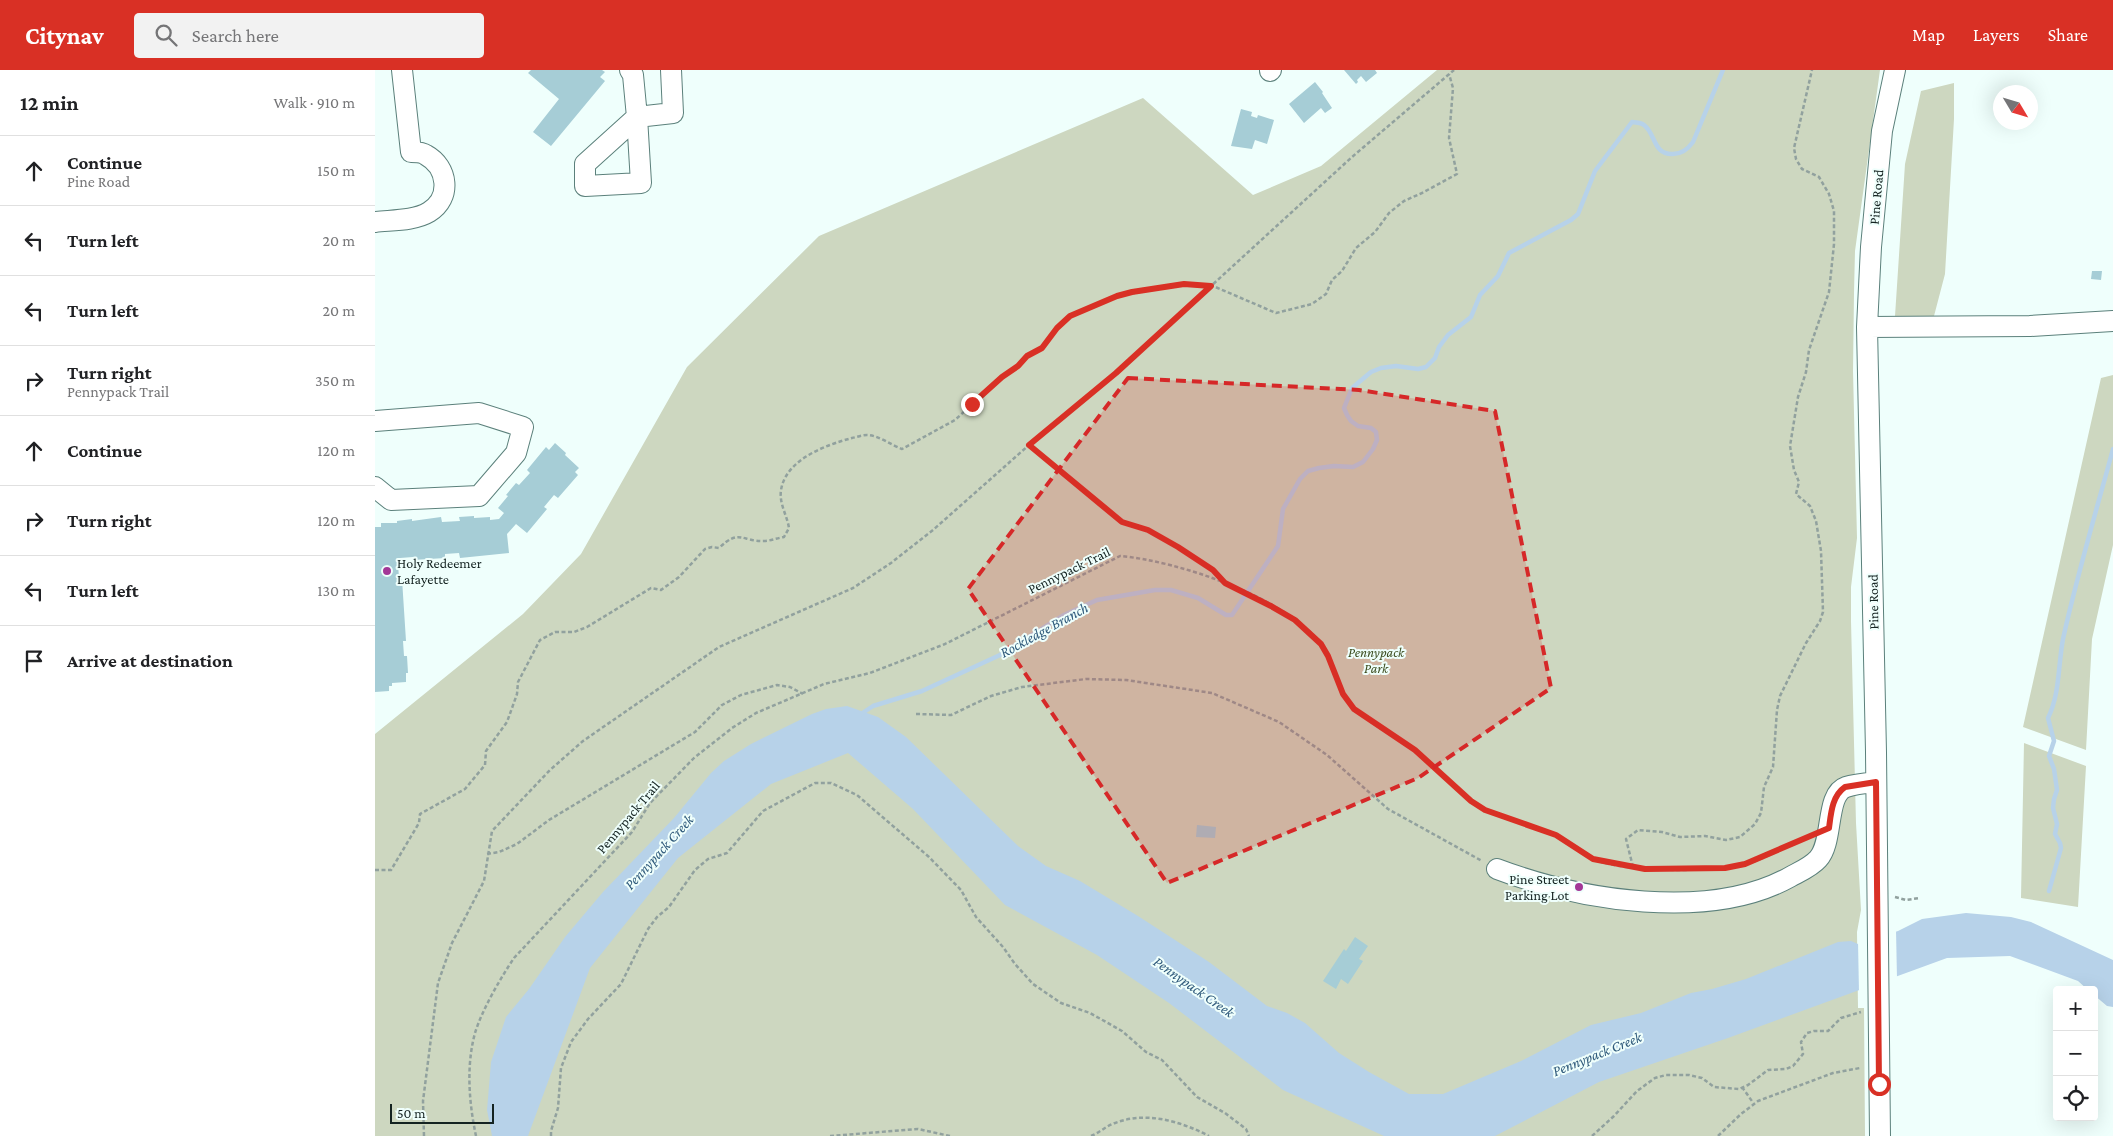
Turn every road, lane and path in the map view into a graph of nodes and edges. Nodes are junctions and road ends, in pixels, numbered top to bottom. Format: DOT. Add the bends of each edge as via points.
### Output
graph roads {
  1 [pos="402,70"];
  2 [pos="630,70"];
  3 [pos="671,70"];
  4 [pos="1454,70"];
  5 [pos="1812,70"];
  6 [pos="1449,74"];
  7 [pos="1895,75"];
  8 [pos="375,222"];
  9 [pos="1211,286"];
  10 [pos="2113,321"];
  11 [pos="1867,327"];
  12 [pos="375,421"];
  13 [pos="1029,445"];
  14 [pos="375,487"];
  15 [pos="1225,583"];
  16 [pos="803,694"];
  17 [pos="917,714"];
  18 [pos="1876,782"];
  19 [pos="1829,828"];
  20 [pos="487,854"];
  21 [pos="1633,867"];
  22 [pos="1497,869"];
  23 [pos="375,870"];
  24 [pos="1893,896"];
  25 [pos="1920,898"];
  26 [pos="1861,1012"];
  27 [pos="1861,1068"];
  28 [pos="1742,1088"];
  29 [pos="1754,1104"];
  30 [pos="425,1136"];
  31 [pos="476,1136"];
  32 [pos="551,1136"];
  33 [pos="830,1136"];
  34 [pos="949,1136"];
  35 [pos="1091,1136"];
  36 [pos="1209,1136"];
  37 [pos="1249,1136"];
  38 [pos="1592,1136"];
  39 [pos="1717,1136"];
  40 [pos="1880,1136"];
  1 -- 8 [label="street" via="411,152 425,154 439,166 445,176 445,188 441,200 428,213"];
  2 -- 3 [label="street" via="637,117 673,114"];
  4 -- 6 [label="path"];
  5 -- 21 [label="path" via="1794,148 1802,169 1819,177 1829,194 1834,211 1834,244 1829,292 1809,350 1790,446 1799,482 1796,494 1810,506 1820,538 1823,612 1780,696 1773,767 1764,788 1761,814 1755,824 1740,837 1726,840 1638,830 1626,839"];
  6 -- 9 [label="path" via="1352,157"];
  6 -- 9 [label="path" via="1453,88 1449,138 1457,174 1404,200 1389,213 1375,232 1356,248 1332,280 1326,294 1302,307 1276,313"];
  7 -- 11 [label="street, Pine Road" via="1882,131"];
  9 -- 13 [label="path" via="1116,373"];
  9 -- 23 [label="path" via="1184,284 1132,292 1070,316 1042,348 1027,356 955,420 902,449 866,435 832,444 797,464 784,480 781,492 789,528 783,537 763,541 729,538 719,548 705,549 679,577 661,590 651,588 587,627 546,635 540,640 518,682 507,722 486,751 485,765 465,789 420,814 419,823 391,870"];
  10 -- 11 [label="street" via="2030,326"];
  11 -- 18 [label="street, Pine Road"];
  12 -- 14 [label="street" via="479,412 523,427 516,453 479,496 391,500"];
  13 -- 15 [label="path" via="1122,522 1148,530 1178,547 1213,570"];
  13 -- 20 [label="path" via="933,530 853,588 719,647 583,742 550,770 492,831"];
  15 -- 16 [label="path, Pennypack Trail" via="1194,571 1120,556 938,647 870,673 824,684"];
  15 -- 21 [label="path, Pennypack Trail" via="1295,620 1321,644 1343,694 1354,709 1415,750 1471,801 1485,810 1556,835 1593,859"];
  16 -- 20 [label="path" via="790,687 777,686 741,695 722,705 695,732 549,820 517,844"];
  16 -- 31 [label="path, Pennypack Trail" via="748,718 694,758 650,803 632,832 514,958 475,1032 470,1057 469,1094"];
  17 -- 22 [label="path" via="951,715 1022,686 1086,680 1126,680 1212,693 1279,722 1327,756 1387,809"];
  18 -- 19 [label="street" via="1841,790 1833,804"];
  18 -- 40 [label="street, Pine Road"];
  19 -- 21 [label="path, Pennypack Trail" via="1736,866"];
  19 -- 22 [label="street" via="1823,852 1810,865 1773,886 1711,899 1642,902 1598,897 1543,885"];
  20 -- 30 [label="path" via="483,881 452,943 438,982 423,1100"];
  24 -- 25 [label="path" via="1906,900"];
  26 -- 28 [label="path" via="1841,1018 1828,1031 1807,1033 1801,1042 1802,1057 1793,1066 1768,1070"];
  27 -- 29 [label="path" via="1789,1088"];
  28 -- 29 [label="path"];
  28 -- 38 [label="path" via="1714,1087 1695,1076 1661,1076 1637,1091"];
  29 -- 39 [label="path"];
  32 -- 37 [label="path" via="558,1108 561,1068 571,1042 621,984 648,929 669,907 695,870 708,859 727,853 763,812 815,783 831,783 857,795 929,857 961,890 976,918 1033,984 1061,1003 1091,1013 1122,1031 1146,1052 1162,1060 1197,1098 1225,1113 1246,1129"];
  33 -- 34 [label="path" via="918,1130"];
  35 -- 36 [label="path" via="1116,1122 1136,1117 1186,1124"];
}
